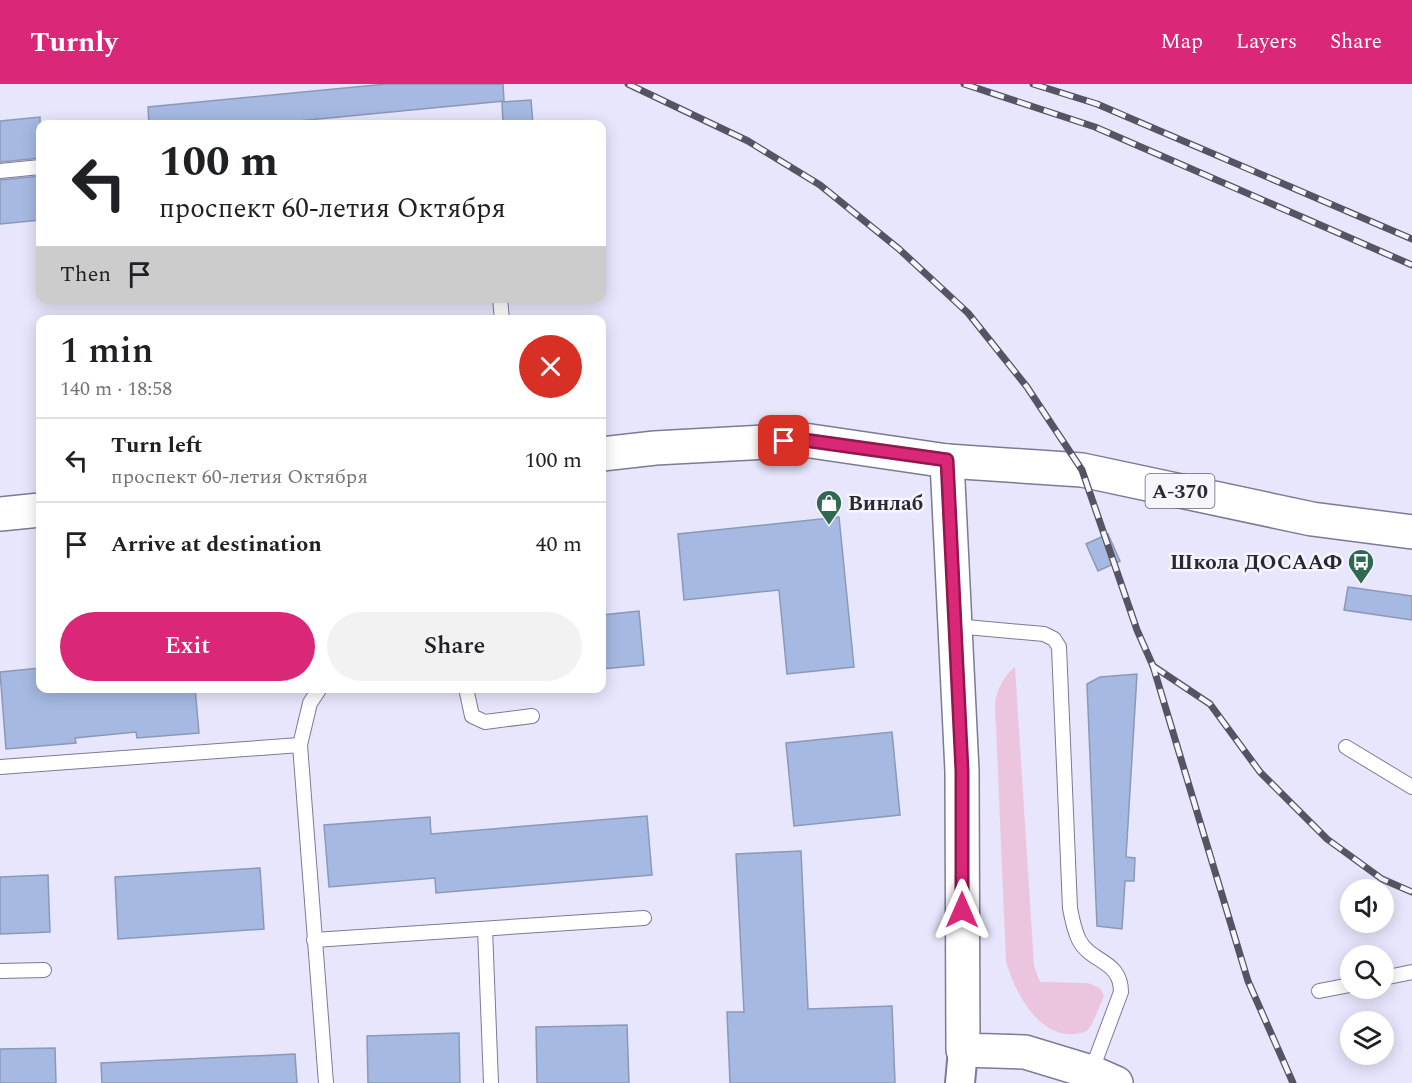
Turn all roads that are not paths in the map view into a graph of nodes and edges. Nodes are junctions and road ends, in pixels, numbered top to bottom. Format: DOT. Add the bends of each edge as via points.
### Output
graph roads {
  1 [pos="36,167"];
  2 [pos="0,171"];
  3 [pos="606,454"];
  4 [pos="947,460"];
  5 [pos="36,510"];
  6 [pos="0,514"];
  7 [pos="1412,532"];
  8 [pos="955,626"];
  9 [pos="317,693"];
  10 [pos="467,693"];
  11 [pos="532,716"];
  12 [pos="300,745"];
  13 [pos="1346,747"];
  14 [pos="0,767"];
  15 [pos="1412,787"];
  16 [pos="644,918"];
  17 [pos="485,929"];
  18 [pos="314,940"];
  19 [pos="44,969"];
  20 [pos="0,971"];
  21 [pos="1412,972"];
  22 [pos="1394,976"];
  23 [pos="1340,987"];
  24 [pos="1319,991"];
  25 [pos="963,1050"];
  26 [pos="1103,1078"];
  27 [pos="326,1083"];
  28 [pos="491,1083"];
  29 [pos="960,1083"];
  1 -- 2 [label="lane"];
  3 -- 4 [label="main road, А-370" via="804,440"];
  4 -- 7 [label="main road, А-370" via="1082,470 1312,519"];
  4 -- 8 [label="main road"];
  5 -- 6 [label="main road"];
  8 -- 25 [label="main road" via="962,771"];
  8 -- 26 [label="lane" via="1044,634 1059,646 1073,925 1086,949 1115,970 1121,980"];
  9 -- 12 [label="lane" via="310,703"];
  10 -- 11 [label="lane" via="472,716 485,722"];
  12 -- 14 [label="lane"];
  12 -- 18 [label="lane"];
  13 -- 15 [label="lane"];
  16 -- 17 [label="lane"];
  17 -- 18 [label="lane"];
  17 -- 28 [label="lane"];
  18 -- 27 [label="lane"];
  19 -- 20 [label="lane"];
  21 -- 22 [label="lane"];
  23 -- 24 [label="lane"];
  25 -- 26 [label="main road" via="1025,1052"];
  25 -- 29 [label="street"];
}
